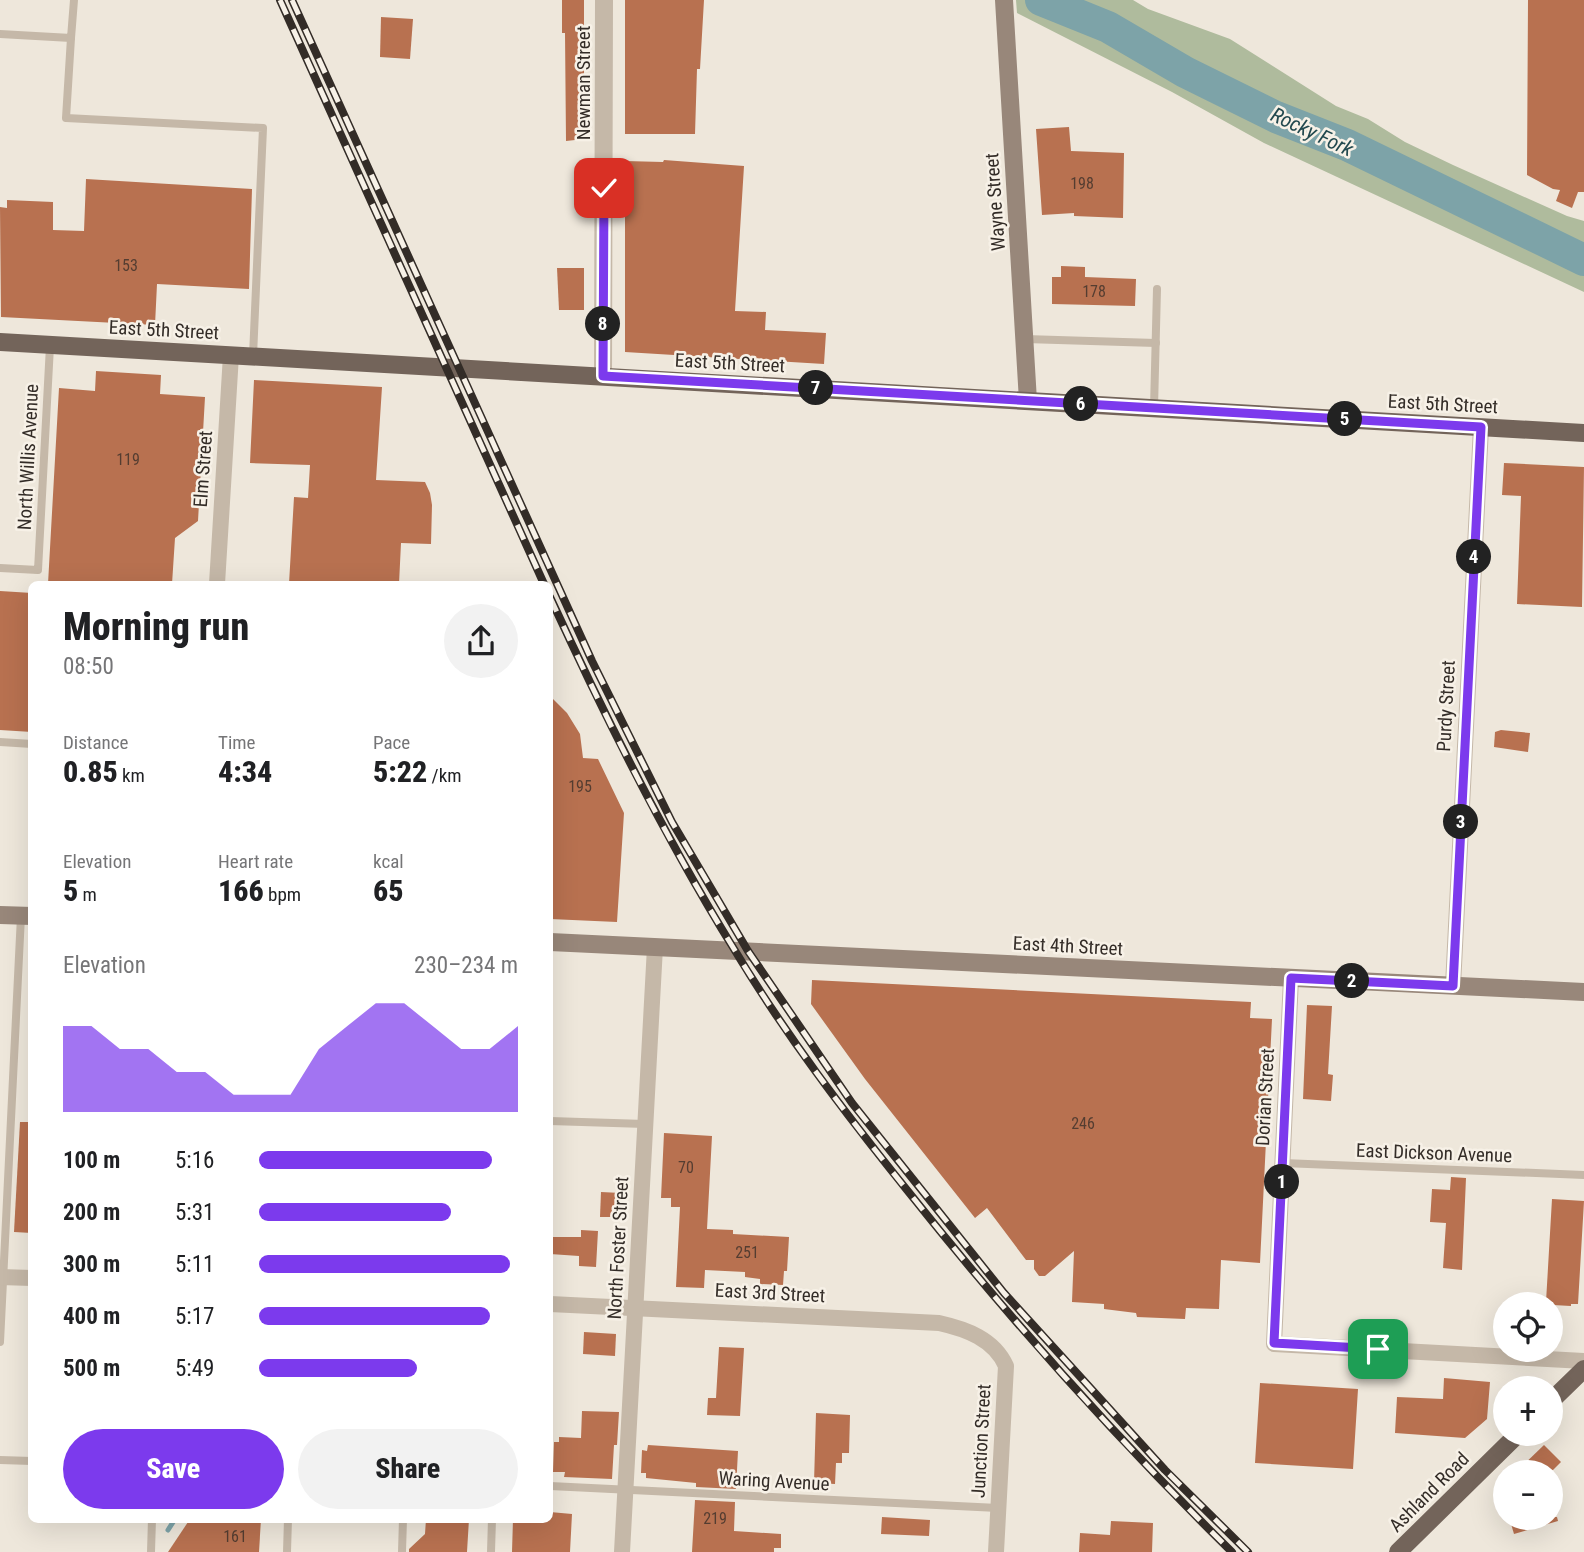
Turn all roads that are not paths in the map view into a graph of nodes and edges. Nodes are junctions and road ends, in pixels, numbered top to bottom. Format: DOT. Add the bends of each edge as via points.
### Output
graph roads {
  1 [pos="74,0"];
  2 [pos="604,0"];
  3 [pos="1004,5"];
  4 [pos="0,34"];
  5 [pos="71,38"];
  6 [pos="1157,289"];
  7 [pos="1025,339"];
  8 [pos="0,342"];
  9 [pos="1156,343"];
  10 [pos="50,345"];
  11 [pos="231,355"];
  12 [pos="253,356"];
  13 [pos="603,376"];
  14 [pos="1028,401"];
  15 [pos="1154,408"];
  16 [pos="1481,427"];
  17 [pos="1584,433"];
  18 [pos="0,568"];
  19 [pos="217,581"];
  20 [pos="0,742"];
  21 [pos="28,744"];
  22 [pos="0,915"];
  23 [pos="26,916"];
  24 [pos="553,942"];
  25 [pos="655,947"];
  26 [pos="1291,978"];
  27 [pos="1453,986"];
  28 [pos="1584,992"];
  29 [pos="0,1096"];
  30 [pos="11,1096"];
  31 [pos="553,1121"];
  32 [pos="645,1124"];
  33 [pos="1283,1163"];
  34 [pos="1584,1175"];
  35 [pos="2,1277"];
  36 [pos="28,1278"];
  37 [pos="553,1304"];
  38 [pos="635,1308"];
  39 [pos="985,1340"];
  40 [pos="0,1342"];
  41 [pos="1584,1361"];
  42 [pos="1584,1369"];
  43 [pos="1563,1389"];
  44 [pos="1506,1446"];
  45 [pos="0,1460"];
  46 [pos="28,1461"];
  47 [pos="553,1486"];
  48 [pos="625,1490"];
  49 [pos="998,1508"];
  50 [pos="152,1523"];
  51 [pos="288,1523"];
  52 [pos="403,1523"];
  53 [pos="492,1523"];
  54 [pos="152,1552"];
  55 [pos="287,1552"];
  56 [pos="401,1552"];
  57 [pos="491,1552"];
  58 [pos="622,1552"];
  59 [pos="996,1552"];
  60 [pos="1398,1552"];
  1 -- 5 [label="lane"];
  2 -- 13 [label="street, Newman Street"];
  3 -- 7 [label="main road, Wayne Street"];
  4 -- 5 [label="lane"];
  5 -- 12 [label="lane" via="66,118 263,128"];
  6 -- 9 [label="lane"];
  7 -- 9 [label="lane"];
  7 -- 14 [label="main road, Wayne Street"];
  8 -- 10 [label="main road, East 5th Street"];
  9 -- 15 [label="lane"];
  10 -- 11 [label="main road, East 5th Street"];
  10 -- 18 [label="lane, North Willis Avenue" via="38,570"];
  11 -- 12 [label="main road, East 5th Street"];
  11 -- 19 [label="street, Elm Street"];
  12 -- 13 [label="main road, East 5th Street"];
  13 -- 14 [label="main road, East 5th Street"];
  14 -- 15 [label="main road, East 5th Street"];
  15 -- 16 [label="main road, East 5th Street"];
  16 -- 17 [label="main road, East 5th Street"];
  16 -- 27 [label="street, Purdy Street"];
  20 -- 21 [label="lane"];
  22 -- 23 [label="main road"];
  23 -- 30 [label="lane"];
  24 -- 25 [label="main road, East 4th Street"];
  25 -- 26 [label="main road, East 4th Street"];
  25 -- 32 [label="street, North Foster Street"];
  26 -- 27 [label="main road, East 4th Street"];
  26 -- 33 [label="street, Dorian Street"];
  27 -- 28 [label="main road, East 4th Street"];
  29 -- 30 [label="lane"];
  30 -- 35 [label="lane"];
  31 -- 32 [label="lane"];
  32 -- 38 [label="street, North Foster Street"];
  33 -- 34 [label="lane, East Dickson Avenue"];
  33 -- 41 [label="street, Dorian Street" via="1274,1343"];
  35 -- 36 [label="street"];
  35 -- 40 [label="lane"];
  37 -- 38 [label="street, East 3rd Street"];
  38 -- 39 [label="street, East 3rd Street" via="939,1323"];
  38 -- 48 [label="street, North Foster Street"];
  39 -- 49 [label="street, Junction Street" via="1006,1366"];
  42 -- 43 [label="main road"];
  44 -- 60 [label="main road, Ashland Road"];
  45 -- 46 [label="lane"];
  47 -- 48 [label="lane, Waring Avenue"];
  48 -- 49 [label="lane, Waring Avenue"];
  48 -- 58 [label="street, North Foster Street"];
  49 -- 59 [label="street, Junction Street"];
  50 -- 54 [label="lane"];
  51 -- 55 [label="lane"];
  52 -- 56 [label="lane"];
  53 -- 57 [label="lane"];
}
